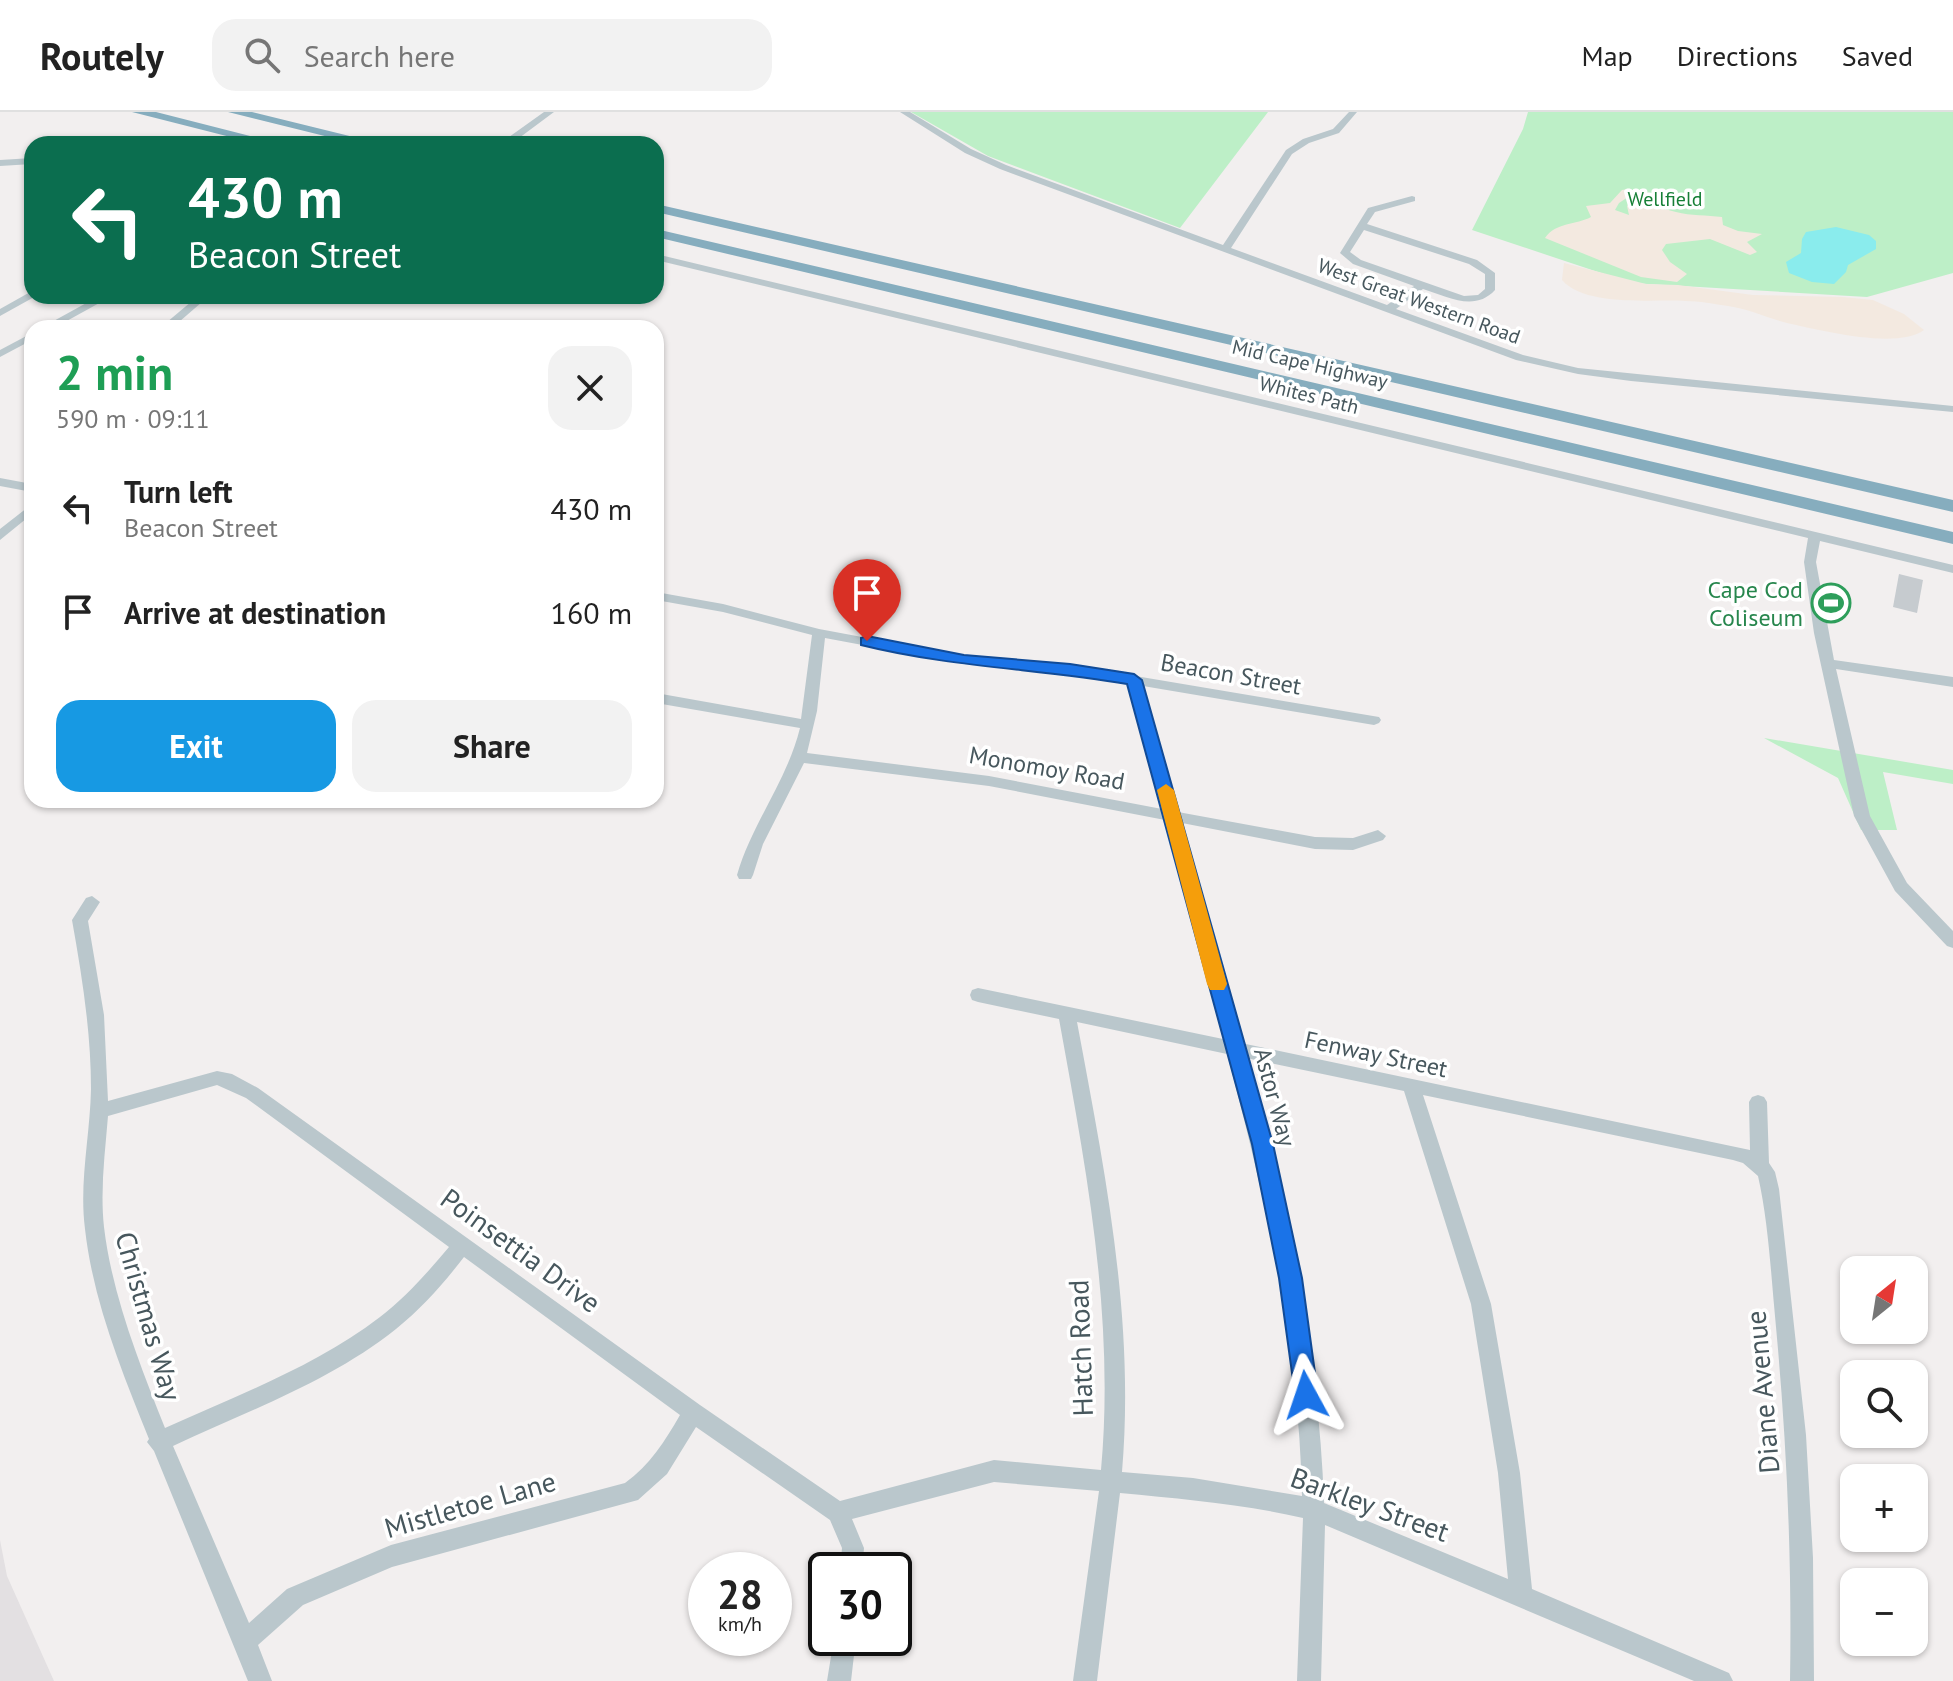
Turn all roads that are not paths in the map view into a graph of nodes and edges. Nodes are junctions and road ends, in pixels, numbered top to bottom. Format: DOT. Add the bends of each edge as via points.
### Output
graph roads {
  1 [pos="139,112"];
  2 [pos="235,112"];
  3 [pos="550,112"];
  4 [pos="904,112"];
  5 [pos="1353,112"];
  6 [pos="241,136"];
  7 [pos="340,136"];
  8 [pos="516,136"];
  9 [pos="24,162"];
  10 [pos="0,163"];
  11 [pos="1412,199"];
  12 [pos="664,210"];
  13 [pos="1360,225"];
  14 [pos="664,235"];
  15 [pos="1225,250"];
  16 [pos="664,259"];
  17 [pos="1422,285"];
  18 [pos="24,299"];
  19 [pos="92,304"];
  20 [pos="194,304"];
  21 [pos="1388,310"];
  22 [pos="0,313"];
  23 [pos="61,320"];
  24 [pos="175,320"];
  25 [pos="24,340"];
  26 [pos="0,354"];
  27 [pos="1953,409"];
  28 [pos="0,482"];
  29 [pos="24,486"];
  30 [pos="1953,506"];
  31 [pos="24,515"];
  32 [pos="0,536"];
  33 [pos="1815,536"];
  34 [pos="1953,538"];
  35 [pos="1953,569"];
  36 [pos="664,597"];
  37 [pos="819,633"];
  38 [pos="1830,664"];
  39 [pos="1134,680"];
  40 [pos="1953,682"];
  41 [pos="664,699"];
  42 [pos="1374,720"];
  43 [pos="807,725"];
  44 [pos="799,757"];
  45 [pos="1172,815"];
  46 [pos="1378,836"];
  47 [pos="745,875"];
  48 [pos="92,902"];
  49 [pos="1953,942"];
  50 [pos="978,995"];
  51 [pos="1067,1014"];
  52 [pos="1235,1048"];
  53 [pos="1412,1087"];
  54 [pos="1758,1102"];
  55 [pos="99,1111"];
  56 [pos="1760,1166"];
  57 [pos="462,1245"];
  58 [pos="693,1412"];
  59 [pos="158,1442"];
  60 [pos="1110,1481"];
  61 [pos="1311,1509"];
  62 [pos="838,1512"];
  63 [pos="853,1552"];
  64 [pos="1521,1594"];
  65 [pos="244,1642"];
  66 [pos="842,1656"];
  67 [pos="260,1681"];
  68 [pos="839,1681"];
  69 [pos="1085,1681"];
  70 [pos="1309,1681"];
  71 [pos="1721,1681"];
  72 [pos="1802,1681"];
  1 -- 6 [label="highway"];
  2 -- 7 [label="highway"];
  3 -- 8 [label="street"];
  4 -- 15 [label="street, West Great Western Road" via="1003,167"];
  5 -- 15 [label="street" via="1336,134 1298,144 1289,152"];
  9 -- 10 [label="street"];
  11 -- 13 [label="street" via="1371,210"];
  12 -- 30 [label="highway, Mid Cape Highway" via="1401,378 1476,387 1552,406 1576,419"];
  13 -- 17 [label="street" via="1346,255"];
  13 -- 17 [label="street" via="1473,262 1490,273 1490,290 1481,298 1463,299"];
  14 -- 34 [label="highway, Mid Cape Highway"];
  15 -- 21 [label="street, West Great Western Road"];
  16 -- 33 [label="street, Whites Path"];
  17 -- 21 [label="street"];
  18 -- 22 [label="street"];
  19 -- 23 [label="street"];
  20 -- 24 [label="street"];
  21 -- 27 [label="street, West Great Western Road" via="1512,355 1578,371"];
  25 -- 26 [label="street"];
  28 -- 29 [label="street"];
  31 -- 32 [label="street"];
  33 -- 35 [label="street, Whites Path"];
  33 -- 38 [label="street" via="1810,562"];
  36 -- 37 [label="street, Beacon Street"];
  37 -- 39 [label="street, Beacon Street" via="964,660"];
  37 -- 43 [label="street"];
  38 -- 40 [label="street"];
  38 -- 49 [label="street" via="1862,816 1901,887"];
  39 -- 42 [label="street, Beacon Street"];
  39 -- 45 [label="street, Astor Way"];
  41 -- 43 [label="street"];
  43 -- 44 [label="street"];
  44 -- 45 [label="street, Monomoy Road" via="989,781"];
  44 -- 47 [label="street" via="754,843"];
  45 -- 46 [label="street, Monomoy Road" via="1315,843 1353,844"];
  45 -- 52 [label="street, Astor Way"];
  48 -- 55 [label="street, Christmas Way" via="80,920 95,997"];
  50 -- 51 [label="street, Fenway Street"];
  51 -- 52 [label="street, Fenway Street"];
  51 -- 60 [label="street, Hatch Road" via="1110,1282 1116,1369"];
  52 -- 53 [label="street, Fenway Street"];
  52 -- 61 [label="street, Astor Way" via="1262,1144 1295,1305 1309,1419"];
  53 -- 56 [label="street, Fenway Street" via="1733,1152"];
  53 -- 64 [label="street" via="1481,1304 1509,1473"];
  54 -- 56 [label="street, Diane Avenue"];
  55 -- 57 [label="street, Poinsettia Drive" via="193,1083 226,1079 314,1136"];
  55 -- 59 [label="street, Christmas Way" via="92,1179 96,1243"];
  56 -- 72 [label="street, Diane Avenue" via="1770,1189 1789,1362 1804,1592"];
  57 -- 58 [label="street, Poinsettia Drive"];
  57 -- 59 [label="street" via="408,1306 377,1331"];
  58 -- 62 [label="street, Poinsettia Drive"];
  58 -- 65 [label="street, Mistletoe Lane" via="663,1465 630,1492 391,1556 295,1597"];
  59 -- 65 [label="street, Christmas Way"];
  60 -- 61 [label="street, Barkley Street"];
  60 -- 62 [label="street, Barkley Street" via="994,1471"];
  60 -- 69 [label="street, Hatch Road"];
  61 -- 64 [label="street, Barkley Street"];
  61 -- 70 [label="street, Astor Way"];
  62 -- 63 [label="street"];
  64 -- 71 [label="street, Barkley Street"];
  65 -- 67 [label="street, Christmas Way"];
  66 -- 68 [label="street"];
}
